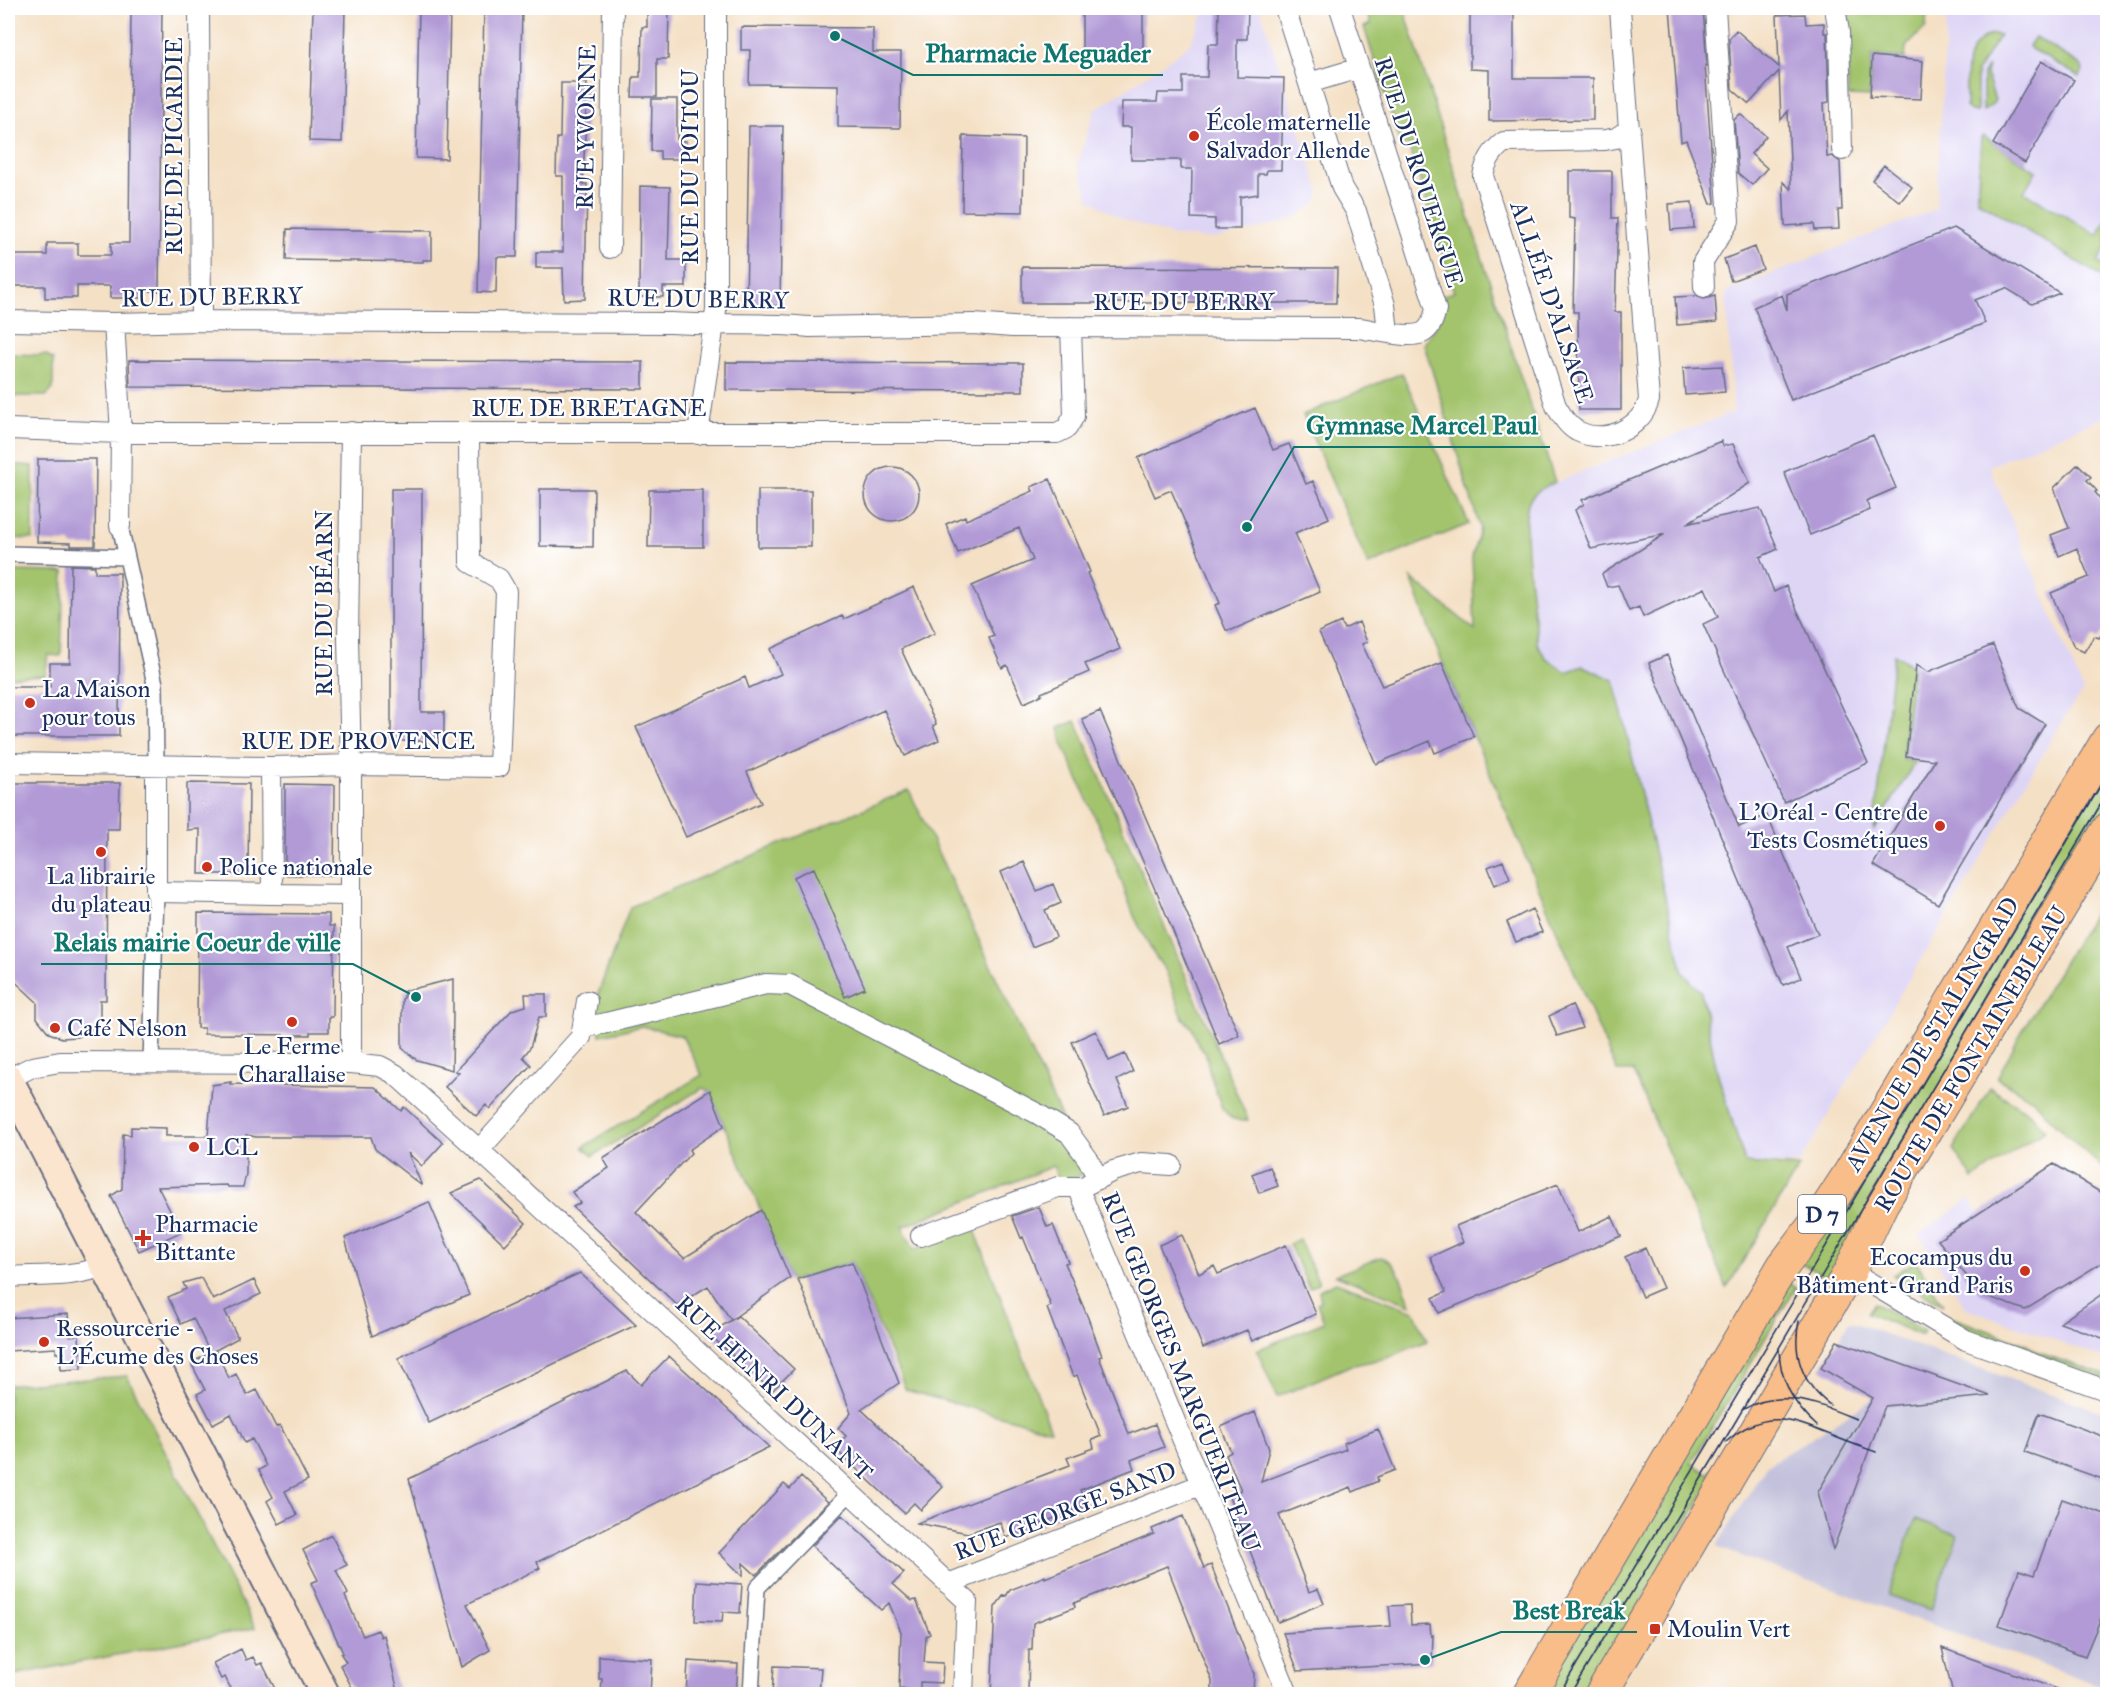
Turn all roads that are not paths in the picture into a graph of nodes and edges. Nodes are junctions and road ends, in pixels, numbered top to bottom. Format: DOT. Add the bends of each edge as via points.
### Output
graph roads {
  1 [pos="199,8"];
  2 [pos="613,8"];
  3 [pos="716,8"];
  4 [pos="1285,8"];
  5 [pos="1340,8"];
  6 [pos="1620,8"];
  7 [pos="1715,8"];
  8 [pos="1834,8"];
  9 [pos="1359,68"];
  10 [pos="1309,83"];
  11 [pos="1630,129"];
  12 [pos="1842,150"];
  13 [pos="610,248"];
  14 [pos="1704,286"];
  15 [pos="8,321"];
  16 [pos="201,321"];
  17 [pos="114,323"];
  18 [pos="714,325"];
  19 [pos="1071,327"];
  20 [pos="1388,332"];
  21 [pos="8,429"];
  22 [pos="351,432"];
  23 [pos="121,433"];
  24 [pos="470,433"];
  25 [pos="698,434"];
  26 [pos="120,526"];
  27 [pos="8,554"];
  28 [pos="127,557"];
  29 [pos="2108,739"];
  30 [pos="8,763"];
  31 [pos="156,765"];
  32 [pos="351,765"];
  33 [pos="271,767"];
  34 [pos="2108,829"];
  35 [pos="156,892"];
  36 [pos="272,894"];
  37 [pos="351,896"];
  38 [pos="587,1001"];
  39 [pos="583,1027"];
  40 [pos="151,1063"];
  41 [pos="351,1063"];
  42 [pos="8,1078"];
  43 [pos="479,1150"];
  44 [pos="1171,1165"];
  45 [pos="1098,1179"];
  46 [pos="1078,1187"];
  47 [pos="921,1236"];
  48 [pos="104,1265"];
  49 [pos="1850,1271"];
  50 [pos="8,1277"];
  51 [pos="2108,1391"];
  52 [pos="1200,1485"];
  53 [pos="850,1493"];
  54 [pos="948,1584"];
  55 [pos="324,1695"];
  56 [pos="751,1695"];
  57 [pos="963,1695"];
  58 [pos="1288,1695"];
  59 [pos="1529,1695"];
  60 [pos="1601,1695"];
  1 -- 16 [label="street, RUE DE PICARDIE"];
  2 -- 13 [label="street, RUE YVONNE"];
  3 -- 18 [label="street, RUE DU POITOU"];
  4 -- 10 [label="street"];
  5 -- 9 [label="street, RUE DU ROUERGUE"];
  6 -- 11 [label="street, ALLÉE D'ALSACE"];
  7 -- 14 [label="street" via="1729,221 1703,262"];
  8 -- 12 [label="street" via="1839,32"];
  9 -- 10 [label="street"];
  9 -- 20 [label="street, RUE DU ROUERGUE" via="1436,309 1433,321 1423,333"];
  10 -- 20 [label="street" via="1342,188 1356,211 1385,305"];
  11 -- 11 [label="street, ALLÉE D'ALSACE" via="1605,140 1504,142 1494,149 1483,176 1556,406 1577,431 1604,436 1616,434 1638,420 1646,412 1649,400"];
  15 -- 17 [label="street, RUE DU BERRY"];
  16 -- 17 [label="street, RUE DU BERRY"];
  16 -- 18 [label="street, RUE DU BERRY"];
  17 -- 23 [label="street"];
  18 -- 19 [label="street, RUE DU BERRY"];
  18 -- 25 [label="street, RUE DU POITOU"];
  19 -- 20 [label="street, RUE DU BERRY" via="1359,328"];
  19 -- 25 [label="street, RUE DE BRETAGNE" via="1074,416 1067,428 1057,434"];
  21 -- 23 [label="street, RUE DE BRETAGNE"];
  22 -- 23 [label="street, RUE DE BRETAGNE"];
  22 -- 24 [label="street, RUE DE BRETAGNE"];
  22 -- 32 [label="street, RUE DU BÉARN"];
  23 -- 26 [label="street"];
  24 -- 25 [label="street, RUE DE BRETAGNE"];
  24 -- 32 [label="street, RUE DE PROVENCE" via="470,562 499,579 506,591 499,767"];
  26 -- 28 [label="street"];
  27 -- 28 [label="street"];
  28 -- 31 [label="street" via="155,684"];
  29 -- 59 [label="main road, AVENUE DE STALINGRAD / D 7" via="1850,1172 1783,1266"];
  30 -- 31 [label="street, RUE DE PROVENCE"];
  31 -- 33 [label="street, RUE DE PROVENCE"];
  31 -- 35 [label="street"];
  32 -- 33 [label="street, RUE DE PROVENCE"];
  32 -- 37 [label="street, RUE DU BÉARN"];
  33 -- 36 [label="street"];
  34 -- 49 [label="main road, ROUTE DE FONTAINEBLEAU / D 7" via="1882,1204"];
  35 -- 36 [label="street"];
  35 -- 40 [label="street"];
  36 -- 37 [label="street"];
  37 -- 41 [label="street, RUE DU BÉARN"];
  38 -- 39 [label="street"];
  39 -- 43 [label="street" via="581,1037"];
  39 -- 45 [label="street" via="766,984 790,985 1069,1133"];
  40 -- 41 [label="street, RUE HENRI DUNANT"];
  40 -- 42 [label="street, RUE HENRI DUNANT" via="60,1062 32,1067"];
  41 -- 43 [label="street, RUE HENRI DUNANT" via="380,1066 395,1074"];
  42 -- 48 [label="main road"];
  43 -- 53 [label="street, RUE HENRI DUNANT"];
  44 -- 45 [label="street" via="1141,1163"];
  45 -- 46 [label="street"];
  46 -- 47 [label="street, RUE GEORGES MARGUERITEAU" via="1058,1187"];
  46 -- 52 [label="street, RUE GEORGES MARGUERITEAU"];
  48 -- 50 [label="street" via="81,1272"];
  48 -- 55 [label="main road"];
  49 -- 51 [label="street" via="1966,1340"];
  49 -- 60 [label="main road, ROUTE DE FONTAINEBLEAU / D 7"];
  52 -- 54 [label="street, RUE GEORGE SAND"];
  52 -- 58 [label="street, RUE GEORGES MARGUERITEAU"];
  53 -- 54 [label="street, RUE HENRI DUNANT"];
  53 -- 56 [label="street" via="757,1588"];
  54 -- 57 [label="street, RUE HENRI DUNANT" via="967,1601"];
}
